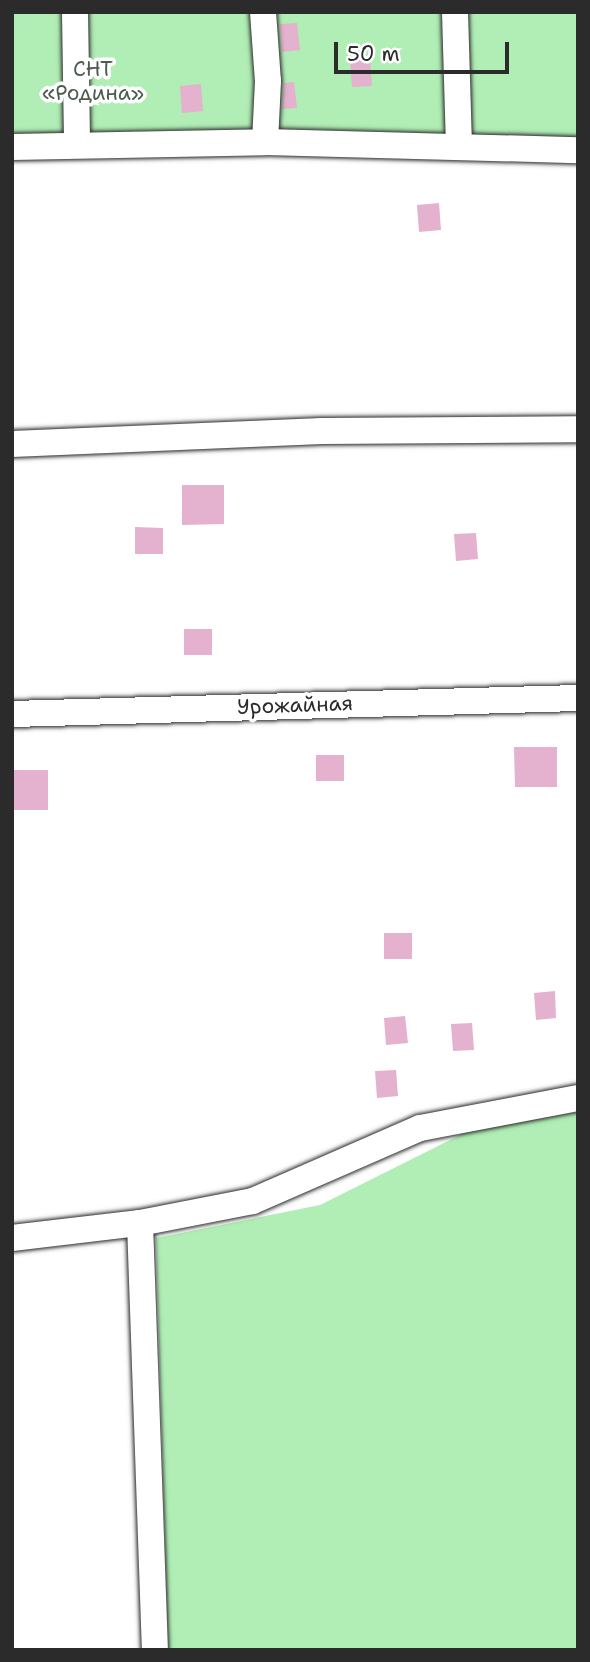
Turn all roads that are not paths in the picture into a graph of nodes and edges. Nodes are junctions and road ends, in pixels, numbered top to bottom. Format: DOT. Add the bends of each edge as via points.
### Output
graph roads {
  1 [pos="75,12"];
  2 [pos="263,12"];
  3 [pos="455,12"];
  4 [pos="265,142"];
  5 [pos="77,144"];
  6 [pos="460,144"];
  7 [pos="12,147"];
  8 [pos="578,150"];
  9 [pos="578,429"];
  10 [pos="12,444"];
  11 [pos="578,698"];
  12 [pos="12,714"];
  13 [pos="578,1098"];
  14 [pos="140,1223"];
  15 [pos="12,1238"];
  16 [pos="155,1650"];
  1 -- 5 [label="street"];
  2 -- 4 [label="street" via="268,81"];
  3 -- 6 [label="street"];
  4 -- 5 [label="street"];
  4 -- 6 [label="street"];
  5 -- 7 [label="street"];
  6 -- 8 [label="street"];
  9 -- 10 [label="street" via="322,430"];
  11 -- 12 [label="street, Урожайная"];
  13 -- 14 [label="street" via="420,1128 253,1202"];
  14 -- 15 [label="street"];
  14 -- 16 [label="street"];
}
